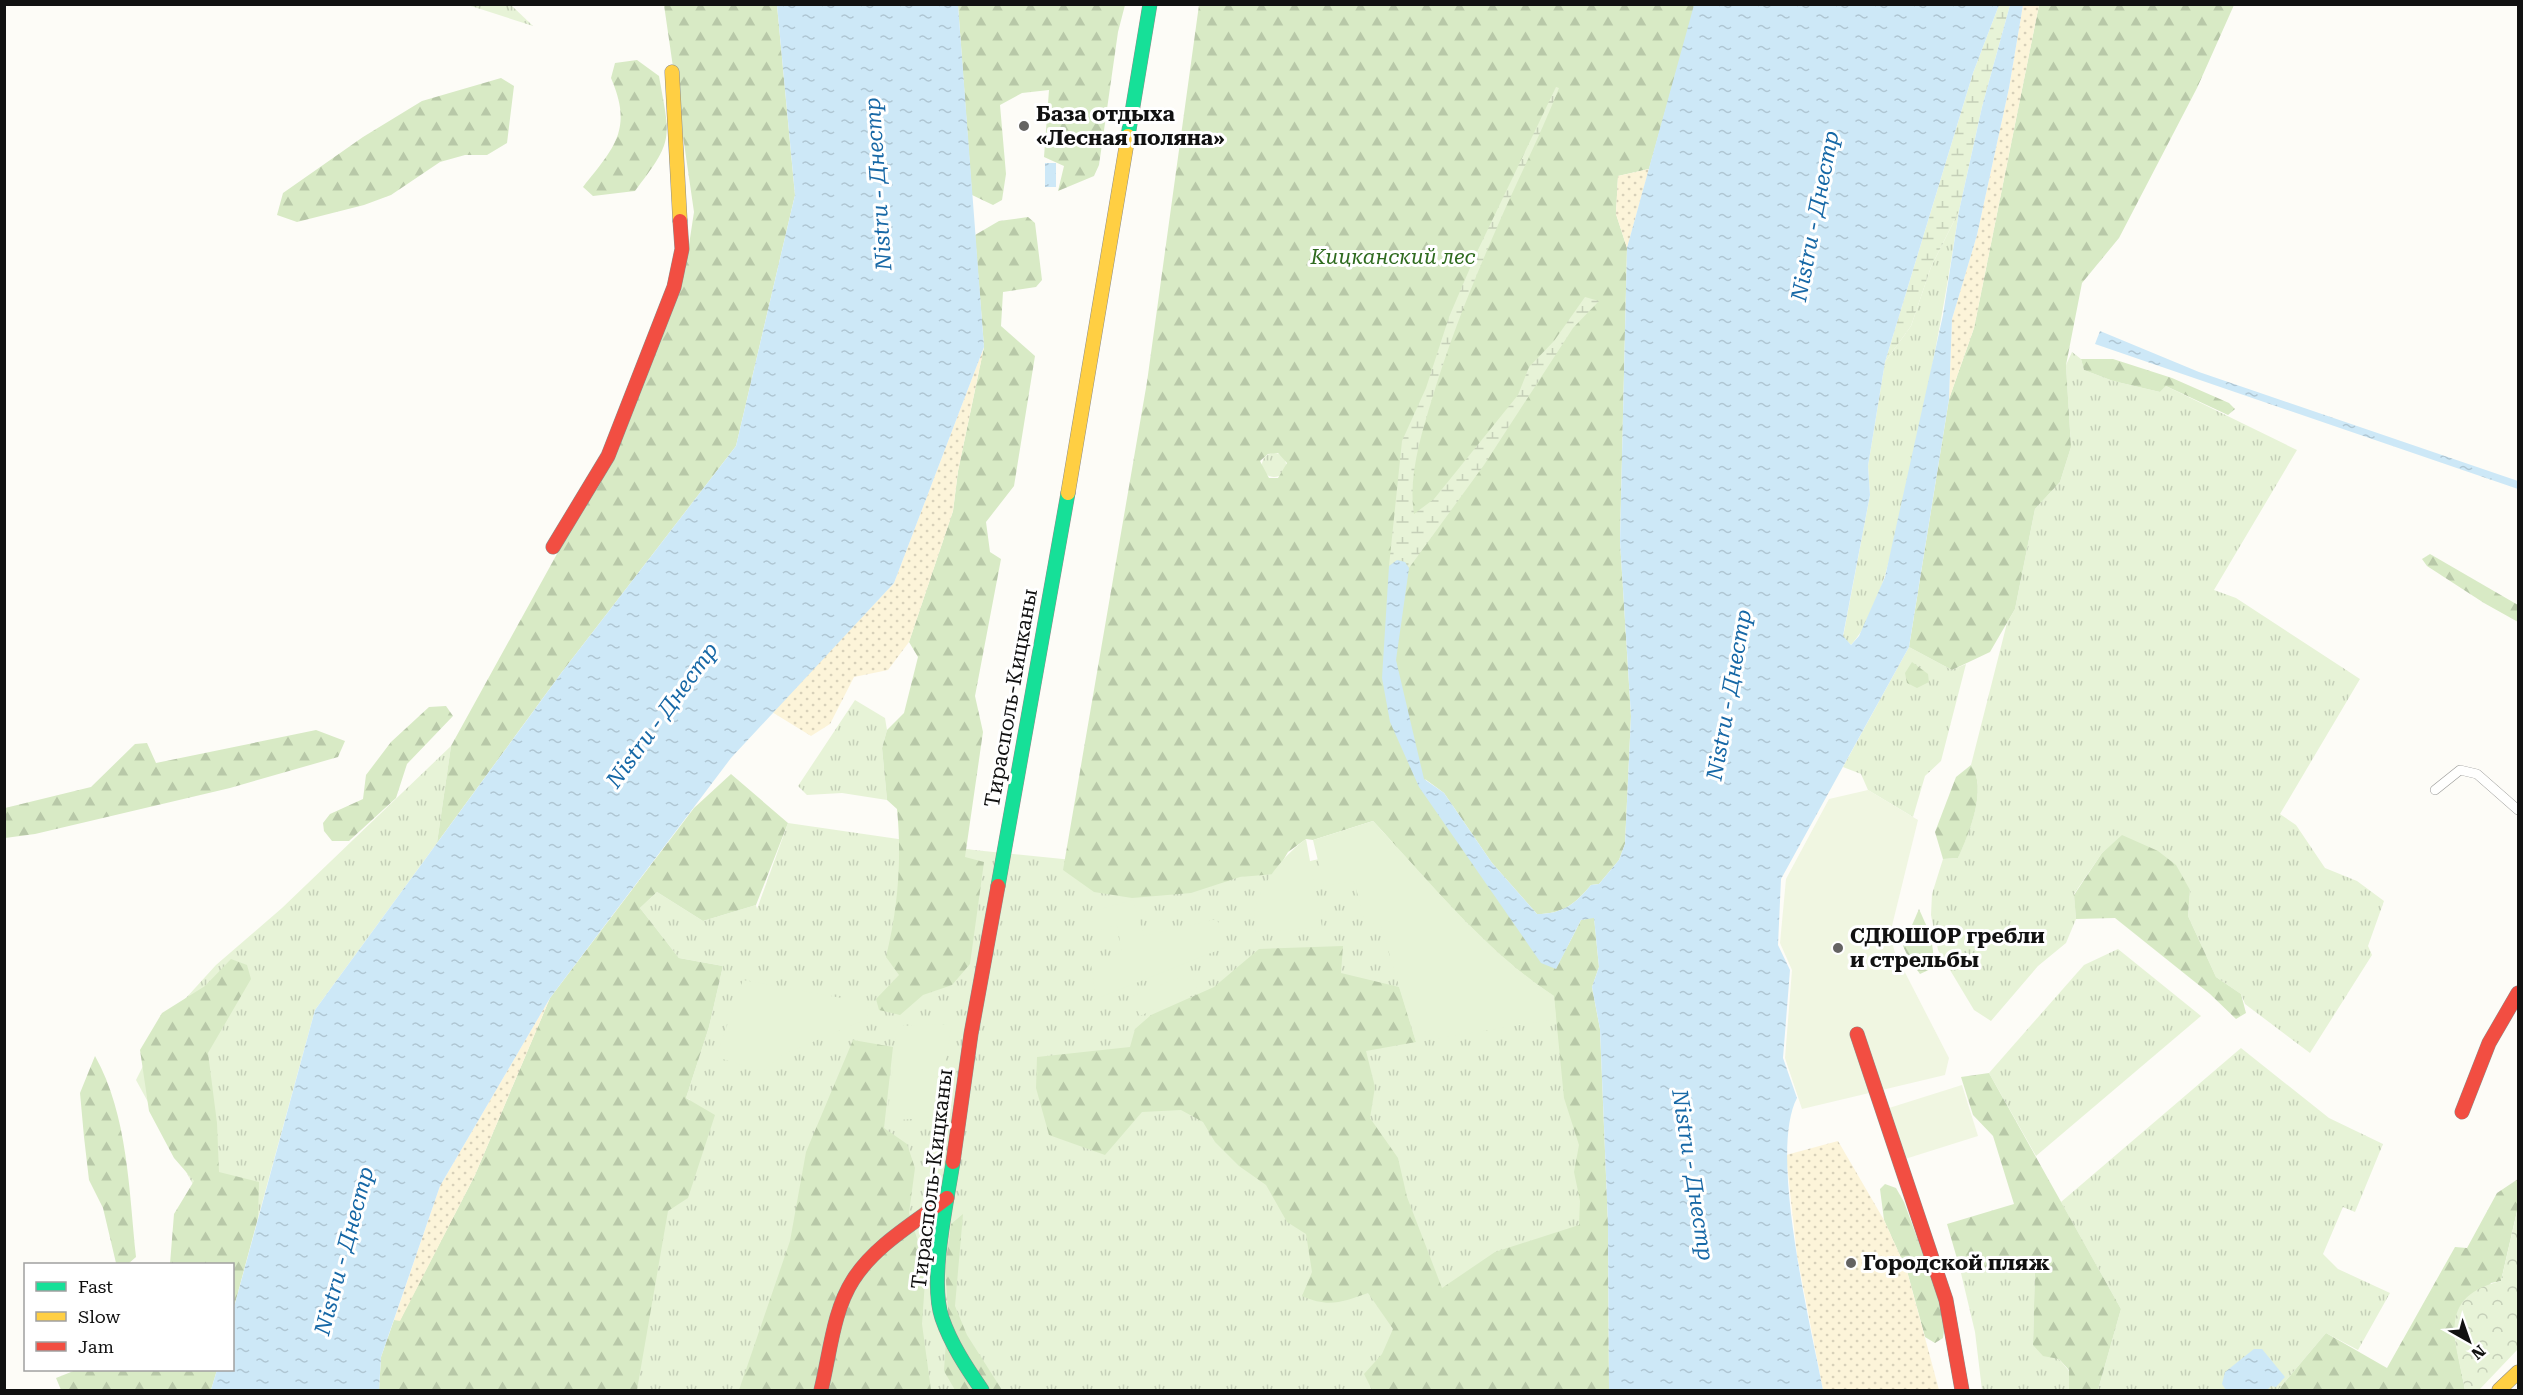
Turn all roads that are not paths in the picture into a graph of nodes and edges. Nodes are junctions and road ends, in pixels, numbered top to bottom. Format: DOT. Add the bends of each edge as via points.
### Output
graph roads {
  1 [pos="1150,4"];
  2 [pos="672,72"];
  3 [pos="553,547"];
  4 [pos="2435,790"];
  5 [pos="2518,810"];
  6 [pos="2518,993"];
  7 [pos="1857,1034"];
  8 [pos="2462,1112"];
  9 [pos="947,1198"];
  10 [pos="2518,1372"];
  11 [pos="821,1390"];
  12 [pos="981,1390"];
  13 [pos="1962,1390"];
  14 [pos="2499,1390"];
  1 -- 9 [label="street, Тирасполь-Кицканы" via="1037,677 971,1034"];
  2 -- 3 [label="street" via="682,249 674,287 608,456"];
  4 -- 5 [label="street" via="2460,770 2477,774"];
  6 -- 8 [label="street" via="2485,1052"];
  7 -- 13 [label="street" via="1946,1300"];
  9 -- 11 [label="street" via="870,1260 854,1278"];
  9 -- 12 [label="street, Тирасполь-Кицканы" via="938,1269 939,1307 951,1340"];
  10 -- 14 [label="street"];
}
